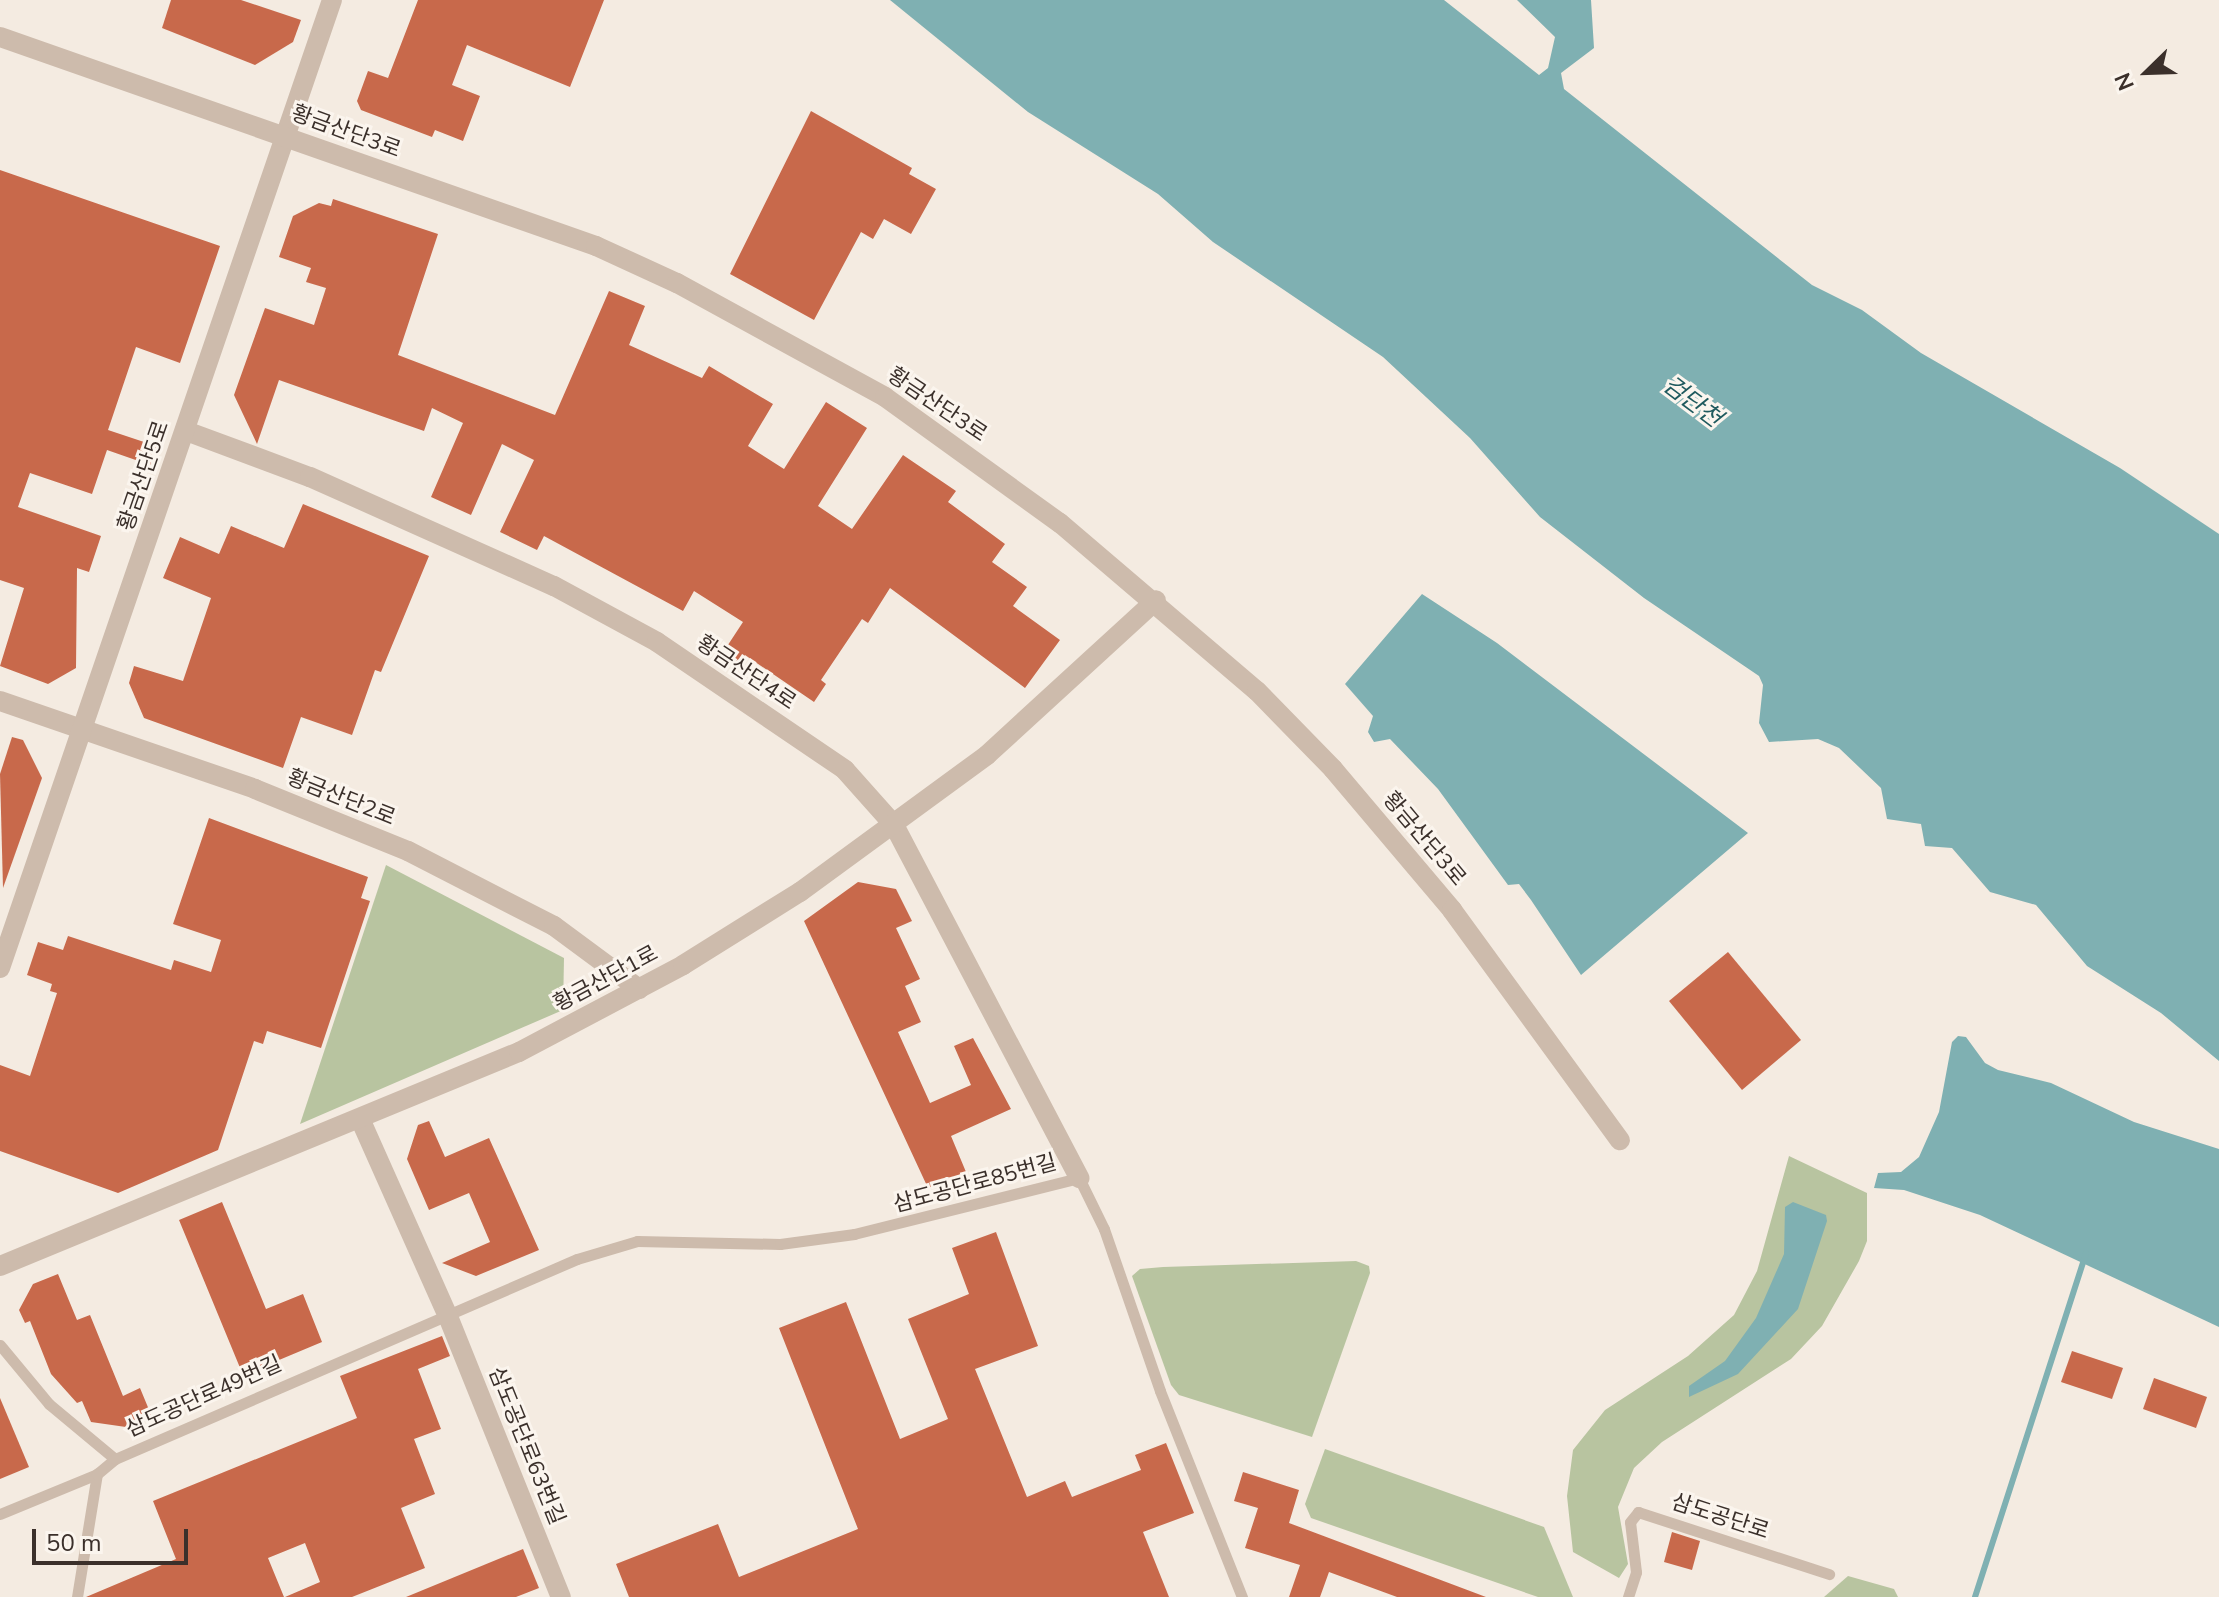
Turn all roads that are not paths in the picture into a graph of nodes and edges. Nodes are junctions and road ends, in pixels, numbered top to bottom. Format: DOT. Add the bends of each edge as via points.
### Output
graph roads {
  1 [pos="332,0"];
  2 [pos="0,37"];
  3 [pos="286,136"];
  4 [pos="186,431"];
  5 [pos="1156,600"];
  6 [pos="0,701"];
  7 [pos="81,729"];
  8 [pos="894,825"];
  9 [pos="0,968"];
  10 [pos="639,989"];
  11 [pos="361,1121"];
  12 [pos="1620,1140"];
  13 [pos="1079,1178"];
  14 [pos="0,1266"];
  15 [pos="447,1314"];
  16 [pos="0,1345"];
  17 [pos="115,1459"];
  18 [pos="97,1474"];
  19 [pos="0,1514"];
  20 [pos="1829,1574"];
  21 [pos="77,1597"];
  22 [pos="561,1597"];
  23 [pos="1242,1597"];
  24 [pos="1628,1597"];
  1 -- 3 [label="street, 황금산단5로"];
  2 -- 3 [label="street, 황금산단3로"];
  3 -- 4 [label="street, 황금산단5로"];
  3 -- 5 [label="street, 황금산단3로" via="596,246 777,336 885,397 1048,514"];
  4 -- 7 [label="street, 황금산단5로"];
  4 -- 8 [label="street, 황금산단4로" via="406,517 609,615 845,770"];
  5 -- 8 [label="street, 황금산단1로" via="987,755"];
  5 -- 12 [label="street, 황금산단3로" via="1257,691 1395,841"];
  6 -- 7 [label="street, 황금산단2로"];
  7 -- 9 [label="street, 황금산단5로"];
  7 -- 10 [label="street, 황금산단2로" via="255,789 408,851 554,926"];
  8 -- 10 [label="street, 황금산단1로" via="800,892"];
  8 -- 13 [label="street, 황금산단4로"];
  10 -- 11 [label="street, 황금산단1로" via="519,1052"];
  11 -- 14 [label="street, 황금산단1로"];
  11 -- 15 [label="street, 삼도공단로63번길"];
  13 -- 15 [label="lane, 삼도공단로85번길" via="901,1225 816,1240 755,1245 655,1240 614,1246"];
  13 -- 23 [label="lane, 삼도공단로85번길" via="1104,1229 1160,1391"];
  15 -- 17 [label="lane, 삼도공단로49번길"];
  15 -- 22 [label="street, 삼도공단로63번길"];
  16 -- 17 [label="lane" via="49,1404"];
  17 -- 18 [label="lane, 삼도공단로49번길"];
  18 -- 19 [label="lane, 삼도공단로49번길"];
  18 -- 21 [label="lane"];
  20 -- 24 [label="lane, 삼도공단로" via="1638,1512 1630,1522 1636,1572"];
}
